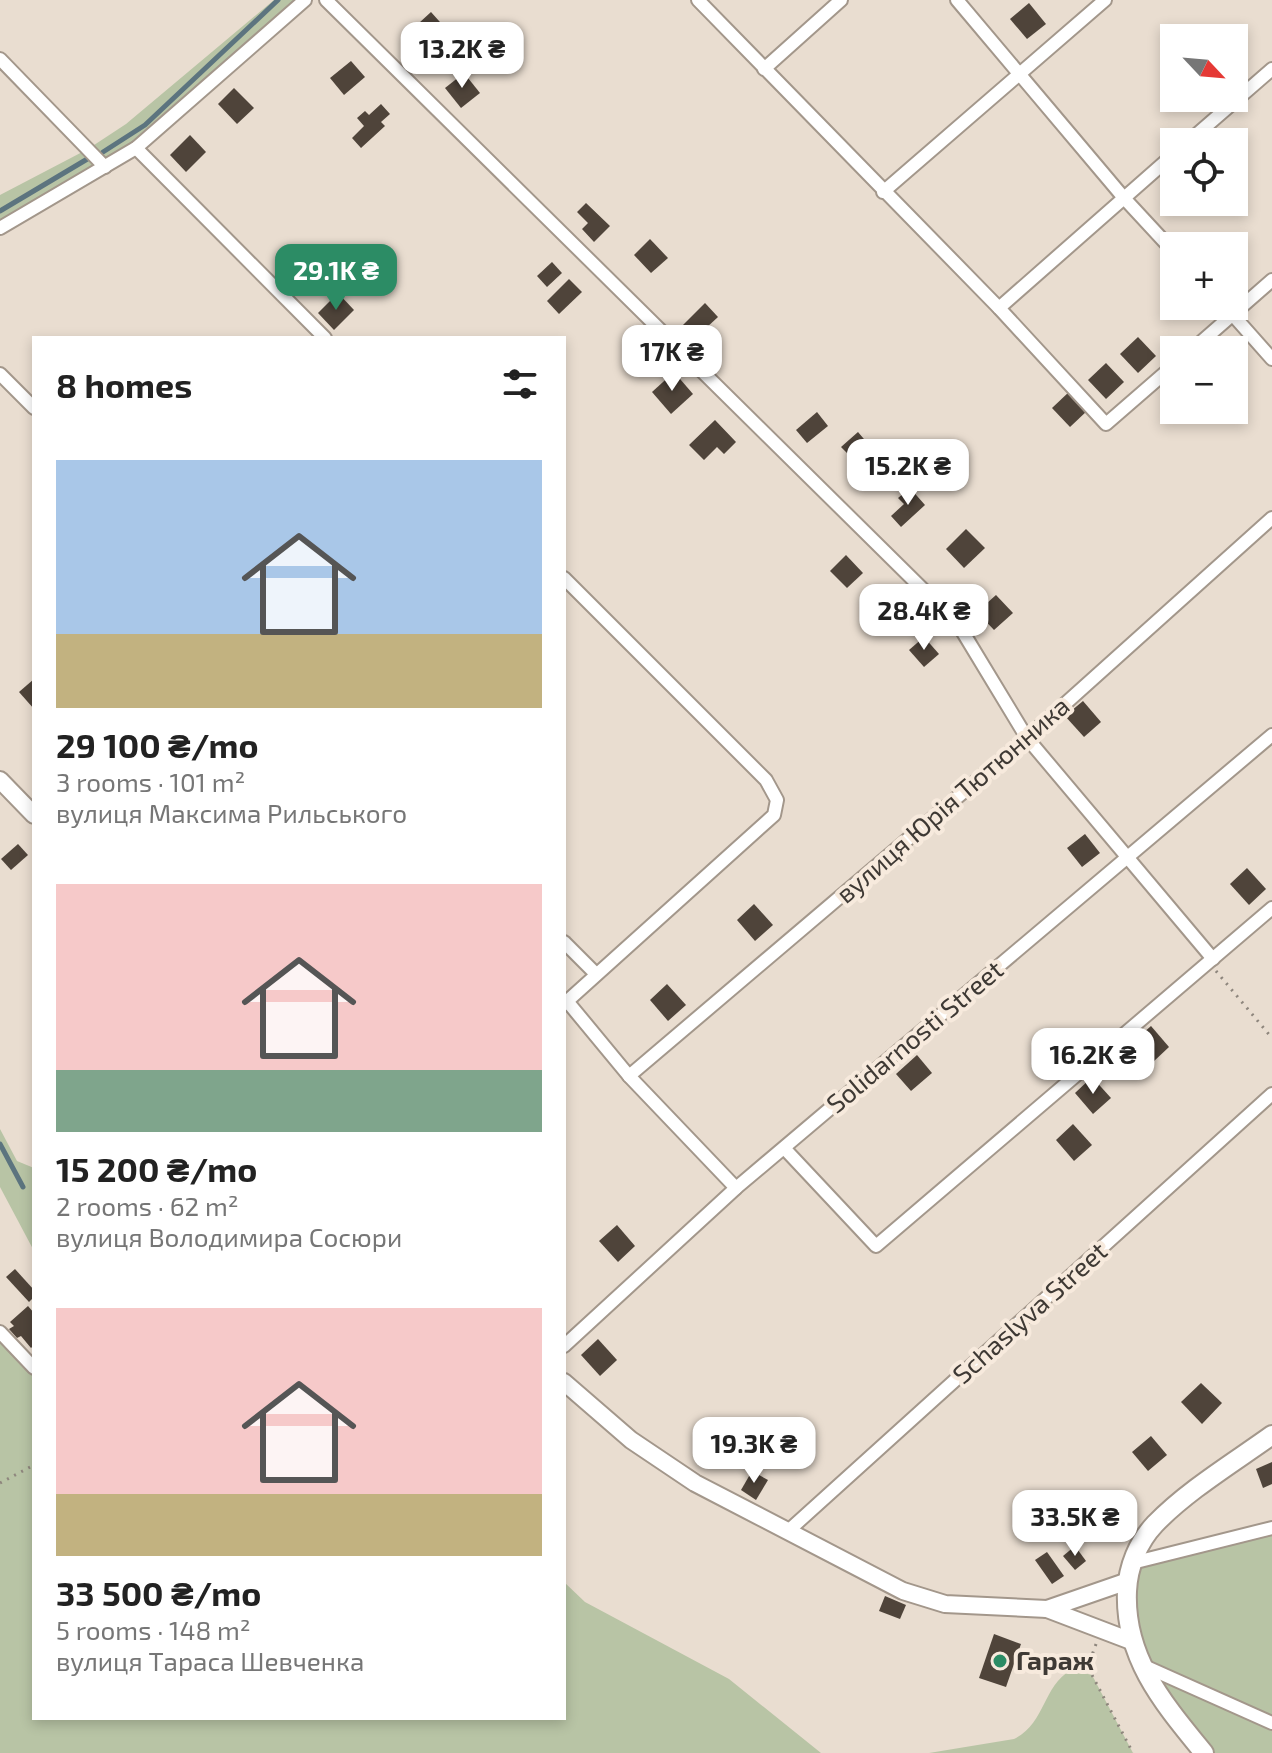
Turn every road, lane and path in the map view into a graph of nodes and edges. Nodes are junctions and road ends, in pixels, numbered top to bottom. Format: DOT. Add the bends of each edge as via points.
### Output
graph roads {
  1 [pos="305,0"];
  2 [pos="326,0"];
  3 [pos="698,0"];
  4 [pos="841,0"];
  5 [pos="957,0"];
  6 [pos="1105,0"];
  7 [pos="0,59"];
  8 [pos="764,69"];
  9 [pos="1272,69"];
  10 [pos="1018,75"];
  11 [pos="1204,128"];
  12 [pos="136,148"];
  13 [pos="1160,166"];
  14 [pos="105,167"];
  15 [pos="883,192"];
  16 [pos="1124,198"];
  17 [pos="0,228"];
  18 [pos="1160,237"];
  19 [pos="1272,280"];
  20 [pos="1248,297"];
  21 [pos="999,308"];
  22 [pos="1220,320"];
  23 [pos="1238,320"];
  24 [pos="323,336"];
  25 [pos="1205,336"];
  26 [pos="1272,359"];
  27 [pos="0,374"];
  28 [pos="1160,377"];
  29 [pos="32,406"];
  30 [pos="1272,518"];
  31 [pos="566,580"];
  32 [pos="1272,735"];
  33 [pos="1027,738"];
  34 [pos="0,780"];
  35 [pos="32,813"];
  36 [pos="1126,858"];
  37 [pos="1272,908"];
  38 [pos="566,944"];
  39 [pos="1213,959"];
  40 [pos="596,974"];
  41 [pos="566,1003"];
  42 [pos="1272,1038"];
  43 [pos="629,1076"];
  44 [pos="1272,1094"];
  45 [pos="784,1148"];
  46 [pos="736,1188"];
  47 [pos="0,1332"];
  48 [pos="566,1344"];
  49 [pos="32,1366"];
  50 [pos="566,1384"];
  51 [pos="1272,1435"];
  52 [pos="32,1466"];
  53 [pos="0,1483"];
  54 [pos="1272,1528"];
  55 [pos="787,1532"];
  56 [pos="1130,1572"];
  57 [pos="1047,1609"];
  58 [pos="1101,1629"];
  59 [pos="1131,1641"];
  60 [pos="1142,1665"];
  61 [pos="1272,1723"];
  62 [pos="1133,1753"];
  63 [pos="1204,1753"];
  1 -- 12 [label="street"];
  2 -- 33 [label="street" via="958,624"];
  3 -- 8 [label="street"];
  4 -- 8 [label="street"];
  5 -- 10 [label="street"];
  6 -- 10 [label="street"];
  7 -- 14 [label="street"];
  8 -- 15 [label="street"];
  9 -- 11 [label="street"];
  10 -- 15 [label="street"];
  10 -- 16 [label="street"];
  12 -- 14 [label="street"];
  12 -- 24 [label="street"];
  13 -- 16 [label="street"];
  14 -- 17 [label="street"];
  15 -- 21 [label="street"];
  16 -- 18 [label="street"];
  16 -- 21 [label="street"];
  19 -- 20 [label="street"];
  21 -- 28 [label="street" via="1106,424"];
  22 -- 25 [label="street"];
  23 -- 26 [label="street"];
  27 -- 29 [label="street"];
  30 -- 33 [label="street, вулиця Юрія Тютюнника"];
  31 -- 40 [label="street" via="766,780 777,800 774,815"];
  32 -- 36 [label="street, Solidarnosti Street"];
  33 -- 36 [label="street"];
  33 -- 43 [label="street, вулиця Юрія Тютюнника"];
  34 -- 35 [label="street"];
  36 -- 39 [label="street"];
  36 -- 45 [label="street, Solidarnosti Street"];
  37 -- 39 [label="street"];
  38 -- 40 [label="street"];
  39 -- 42 [label="path" via="1216,970"];
  39 -- 45 [label="street" via="876,1246"];
  40 -- 41 [label="street"];
  41 -- 43 [label="street"];
  43 -- 46 [label="street"];
  44 -- 55 [label="street, Schaslyva Street"];
  45 -- 46 [label="street, Solidarnosti Street"];
  46 -- 48 [label="street, Solidarnosti Street"];
  47 -- 49 [label="street"];
  50 -- 55 [label="street" via="667,1465"];
  51 -- 56 [label="main road" via="1152,1527"];
  52 -- 53 [label="path"];
  54 -- 56 [label="street"];
  55 -- 57 [label="street" via="930,1600"];
  56 -- 57 [label="street"];
  56 -- 59 [label="main road"];
  57 -- 58 [label="street"];
  58 -- 59 [label="street"];
  58 -- 62 [label="path" via="1091,1658 1092,1675"];
  59 -- 60 [label="main road"];
  60 -- 61 [label="street"];
  60 -- 63 [label="main road"];
}
